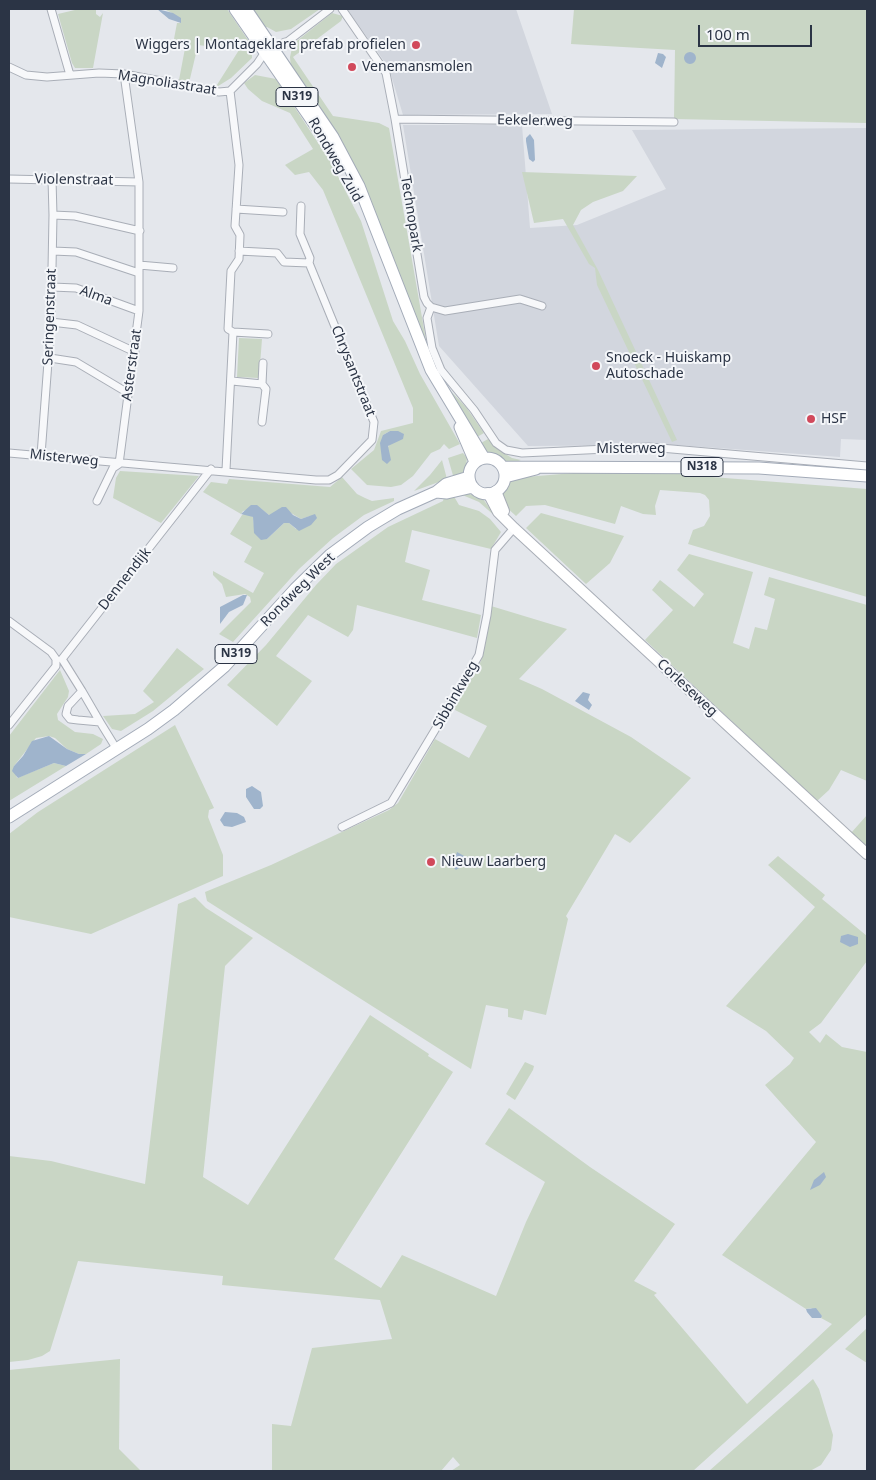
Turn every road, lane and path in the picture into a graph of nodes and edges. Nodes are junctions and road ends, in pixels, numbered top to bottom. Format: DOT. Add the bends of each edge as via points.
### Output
graph roads {
  1 [pos="52,9"];
  2 [pos="235,9"];
  3 [pos="246,9"];
  4 [pos="330,9"];
  5 [pos="342,9"];
  6 [pos="271,52"];
  7 [pos="9,67"];
  8 [pos="124,74"];
  9 [pos="70,75"];
  10 [pos="230,91"];
  11 [pos="395,119"];
  12 [pos="674,122"];
  13 [pos="9,179"];
  14 [pos="52,179"];
  15 [pos="139,182"];
  16 [pos="301,206"];
  17 [pos="236,209"];
  18 [pos="283,212"];
  19 [pos="53,215"];
  20 [pos="140,231"];
  21 [pos="53,251"];
  22 [pos="239,251"];
  23 [pos="309,263"];
  24 [pos="173,268"];
  25 [pos="139,269"];
  26 [pos="52,287"];
  27 [pos="542,306"];
  28 [pos="431,307"];
  29 [pos="139,312"];
  30 [pos="51,322"];
  31 [pos="233,332"];
  32 [pos="268,334"];
  33 [pos="134,352"];
  34 [pos="50,358"];
  35 [pos="263,364"];
  36 [pos="232,381"];
  37 [pos="262,384"];
  38 [pos="128,392"];
  39 [pos="262,422"];
  40 [pos="513,452"];
  41 [pos="9,453"];
  42 [pos="41,455"];
  43 [pos="479,460"];
  44 [pos="119,464"];
  45 [pos="867,466"];
  46 [pos="211,469"];
  47 [pos="226,470"];
  48 [pos="504,472"];
  49 [pos="867,476"];
  50 [pos="471,482"];
  51 [pos="492,492"];
  52 [pos="97,501"];
  53 [pos="511,524"];
  54 [pos="9,621"];
  55 [pos="82,692"];
  56 [pos="100,722"];
  57 [pos="9,725"];
  58 [pos="116,748"];
  59 [pos="9,818"];
  60 [pos="342,828"];
  61 [pos="867,854"];
  1 -- 9 [label="street"];
  2 -- 6 [label="main road, Rondweg Zuid / N319"];
  3 -- 6 [label="main road, Rondweg Zuid / N319"];
  4 -- 6 [label="street, Magnoliastraat"];
  5 -- 11 [label="street, Technopark" via="382,64"];
  6 -- 10 [label="street, Magnoliastraat"];
  6 -- 43 [label="main road, Rondweg Zuid / N319" via="327,142 379,241 431,370"];
  7 -- 9 [label="street, Magnoliastraat" via="26,76"];
  8 -- 9 [label="street, Magnoliastraat"];
  8 -- 10 [label="street, Magnoliastraat" via="219,92"];
  8 -- 15 [label="street, Asterstraat"];
  10 -- 17 [label="street" via="239,165"];
  11 -- 12 [label="street, Eekelerweg"];
  11 -- 28 [label="street, Technopark" via="424,297"];
  13 -- 14 [label="street, Violenstraat"];
  14 -- 15 [label="street, Violenstraat"];
  14 -- 19 [label="street, Seringenstraat"];
  15 -- 20 [label="street, Asterstraat"];
  16 -- 23 [label="street, Chrysantstraat" via="300,234"];
  17 -- 18 [label="street"];
  17 -- 22 [label="street" via="234,226 240,236"];
  19 -- 20 [label="street" via="74,216"];
  19 -- 21 [label="street, Seringenstraat"];
  20 -- 25 [label="street, Asterstraat"];
  21 -- 25 [label="street" via="76,252"];
  21 -- 26 [label="street, Seringenstraat"];
  22 -- 23 [label="street" via="277,253 284,262"];
  22 -- 31 [label="street" via="239,260 231,271 228,329"];
  23 -- 47 [label="street, Chrysantstraat" via="374,422 372,440 329,480"];
  24 -- 25 [label="street"];
  25 -- 29 [label="street, Asterstraat"];
  26 -- 29 [label="street, Alma" via="76,288"];
  26 -- 30 [label="street, Seringenstraat"];
  27 -- 28 [label="street" via="520,299 445,311"];
  28 -- 40 [label="street, Technopark" via="426,318 432,348 441,370 496,443"];
  29 -- 33 [label="street, Asterstraat"];
  30 -- 33 [label="street" via="76,325"];
  30 -- 34 [label="street, Seringenstraat"];
  31 -- 32 [label="street"];
  31 -- 36 [label="street"];
  33 -- 38 [label="street, Asterstraat"];
  34 -- 38 [label="street" via="76,362"];
  34 -- 42 [label="street, Seringenstraat"];
  35 -- 37 [label="street"];
  36 -- 37 [label="street"];
  36 -- 47 [label="street"];
  37 -- 39 [label="street" via="266,389"];
  38 -- 44 [label="street, Asterstraat"];
  40 -- 45 [label="street, Misterweg" via="649,447"];
  41 -- 42 [label="street, Misterweg"];
  42 -- 44 [label="street, Misterweg"];
  43 -- 48 [label="main road" via="495,460"];
  43 -- 50 [label="main road" via="470,468"];
  44 -- 46 [label="street, Misterweg"];
  44 -- 52 [label="street, Misterweg" via="113,468"];
  46 -- 47 [label="street, Misterweg"];
  46 -- 55 [label="street, Dennendijk" via="62,659"];
  48 -- 49 [label="main road, Misterweg / N318" via="759,468"];
  48 -- 51 [label="main road"];
  50 -- 51 [label="main road" via="477,490"];
  50 -- 58 [label="main road, Rondweg West / N319" via="447,493 436,492 368,527 295,589 205,684 148,729"];
  51 -- 53 [label="main road, Corleseweg" via="498,512"];
  53 -- 60 [label="street, Sibbinkweg" via="495,550 478,655 453,700 391,803"];
  53 -- 61 [label="main road, Corleseweg"];
  54 -- 57 [label="street" via="56,659 56,666"];
  55 -- 56 [label="street, Dennendijk"];
  55 -- 56 [label="street" via="68,706 66,714 78,720"];
  56 -- 58 [label="street, Dennendijk"];
  58 -- 59 [label="main road, Rondweg West / N319"];
}
